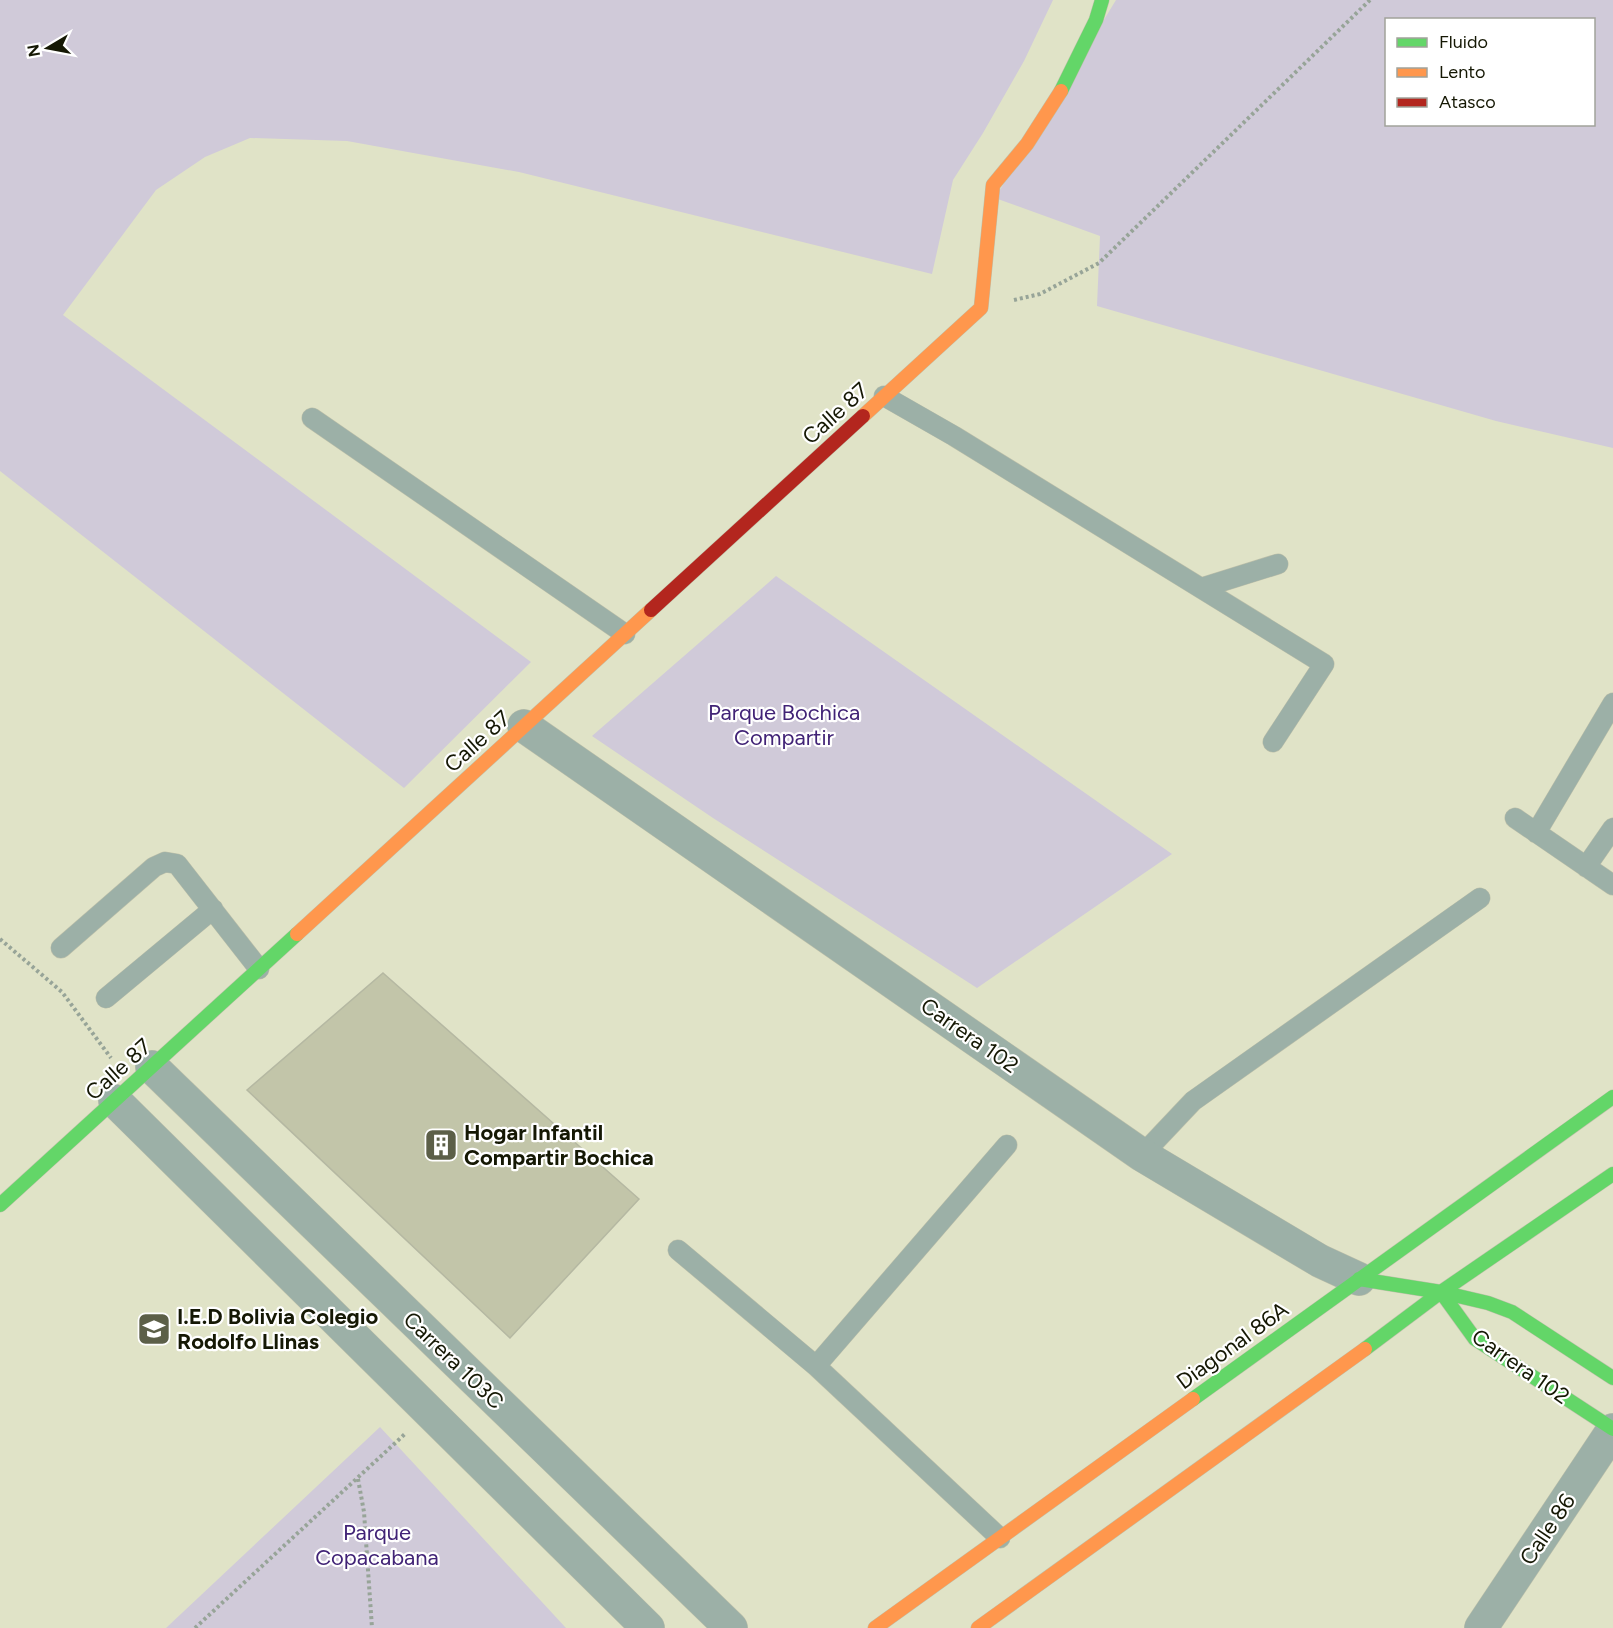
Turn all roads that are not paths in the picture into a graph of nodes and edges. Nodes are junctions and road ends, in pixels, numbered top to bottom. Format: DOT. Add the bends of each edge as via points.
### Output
graph roads {
  1 [pos="1102,0"];
  2 [pos="884,396"];
  3 [pos="312,418"];
  4 [pos="1278,564"];
  5 [pos="1201,588"];
  6 [pos="625,634"];
  7 [pos="1613,703"];
  8 [pos="524,726"];
  9 [pos="1273,742"];
  10 [pos="1515,818"];
  11 [pos="1613,828"];
  12 [pos="1536,833"];
  13 [pos="1586,867"];
  14 [pos="1613,885"];
  15 [pos="1480,898"];
  16 [pos="213,909"];
  17 [pos="61,948"];
  18 [pos="259,969"];
  19 [pos="106,998"];
  20 [pos="133,1084"];
  21 [pos="1613,1097"];
  22 [pos="1007,1145"];
  23 [pos="1142,1155"];
  24 [pos="1613,1174"];
  25 [pos="0,1205"];
  26 [pos="678,1250"];
  27 [pos="1359,1279"];
  28 [pos="1441,1292"];
  29 [pos="816,1366"];
  30 [pos="1613,1378"];
  31 [pos="1613,1430"];
  32 [pos="1000,1538"];
  33 [pos="648,1628"];
  34 [pos="732,1628"];
  35 [pos="875,1628"];
  36 [pos="978,1628"];
  37 [pos="1481,1628"];
  1 -- 2 [label="street, Calle 87" via="1065,85 1028,144 993,185 981,308"];
  2 -- 5 [label="lane"];
  2 -- 6 [label="street, Calle 87"];
  3 -- 6 [label="lane"];
  4 -- 5 [label="lane"];
  5 -- 9 [label="lane" via="1324,664"];
  6 -- 8 [label="street, Calle 87"];
  7 -- 12 [label="lane"];
  8 -- 18 [label="street, Calle 87"];
  8 -- 23 [label="street, Carrera 102"];
  10 -- 12 [label="lane"];
  11 -- 13 [label="lane"];
  12 -- 13 [label="lane"];
  13 -- 14 [label="lane"];
  15 -- 23 [label="lane" via="1193,1101"];
  16 -- 17 [label="lane" via="177,864 165,862 154,867"];
  16 -- 18 [label="lane"];
  16 -- 19 [label="lane"];
  18 -- 20 [label="street, Calle 87"];
  20 -- 25 [label="street, Calle 87"];
  20 -- 33 [label="street" via="430,1412"];
  20 -- 34 [label="street, Carrera 103C"];
  21 -- 27 [label="street, Diagonal 86A"];
  22 -- 29 [label="lane"];
  23 -- 27 [label="street, Carrera 102" via="1320,1261"];
  24 -- 28 [label="street"];
  26 -- 29 [label="lane"];
  27 -- 28 [label="street, Carrera 102"];
  27 -- 32 [label="street, Diagonal 86A"];
  28 -- 30 [label="street, Carrera 102" via="1512,1312"];
  28 -- 31 [label="street, Carrera 102" via="1475,1339"];
  28 -- 36 [label="street"];
  29 -- 32 [label="lane"];
  31 -- 37 [label="street, Calle 86"];
  32 -- 35 [label="street, Diagonal 86A"];
}
